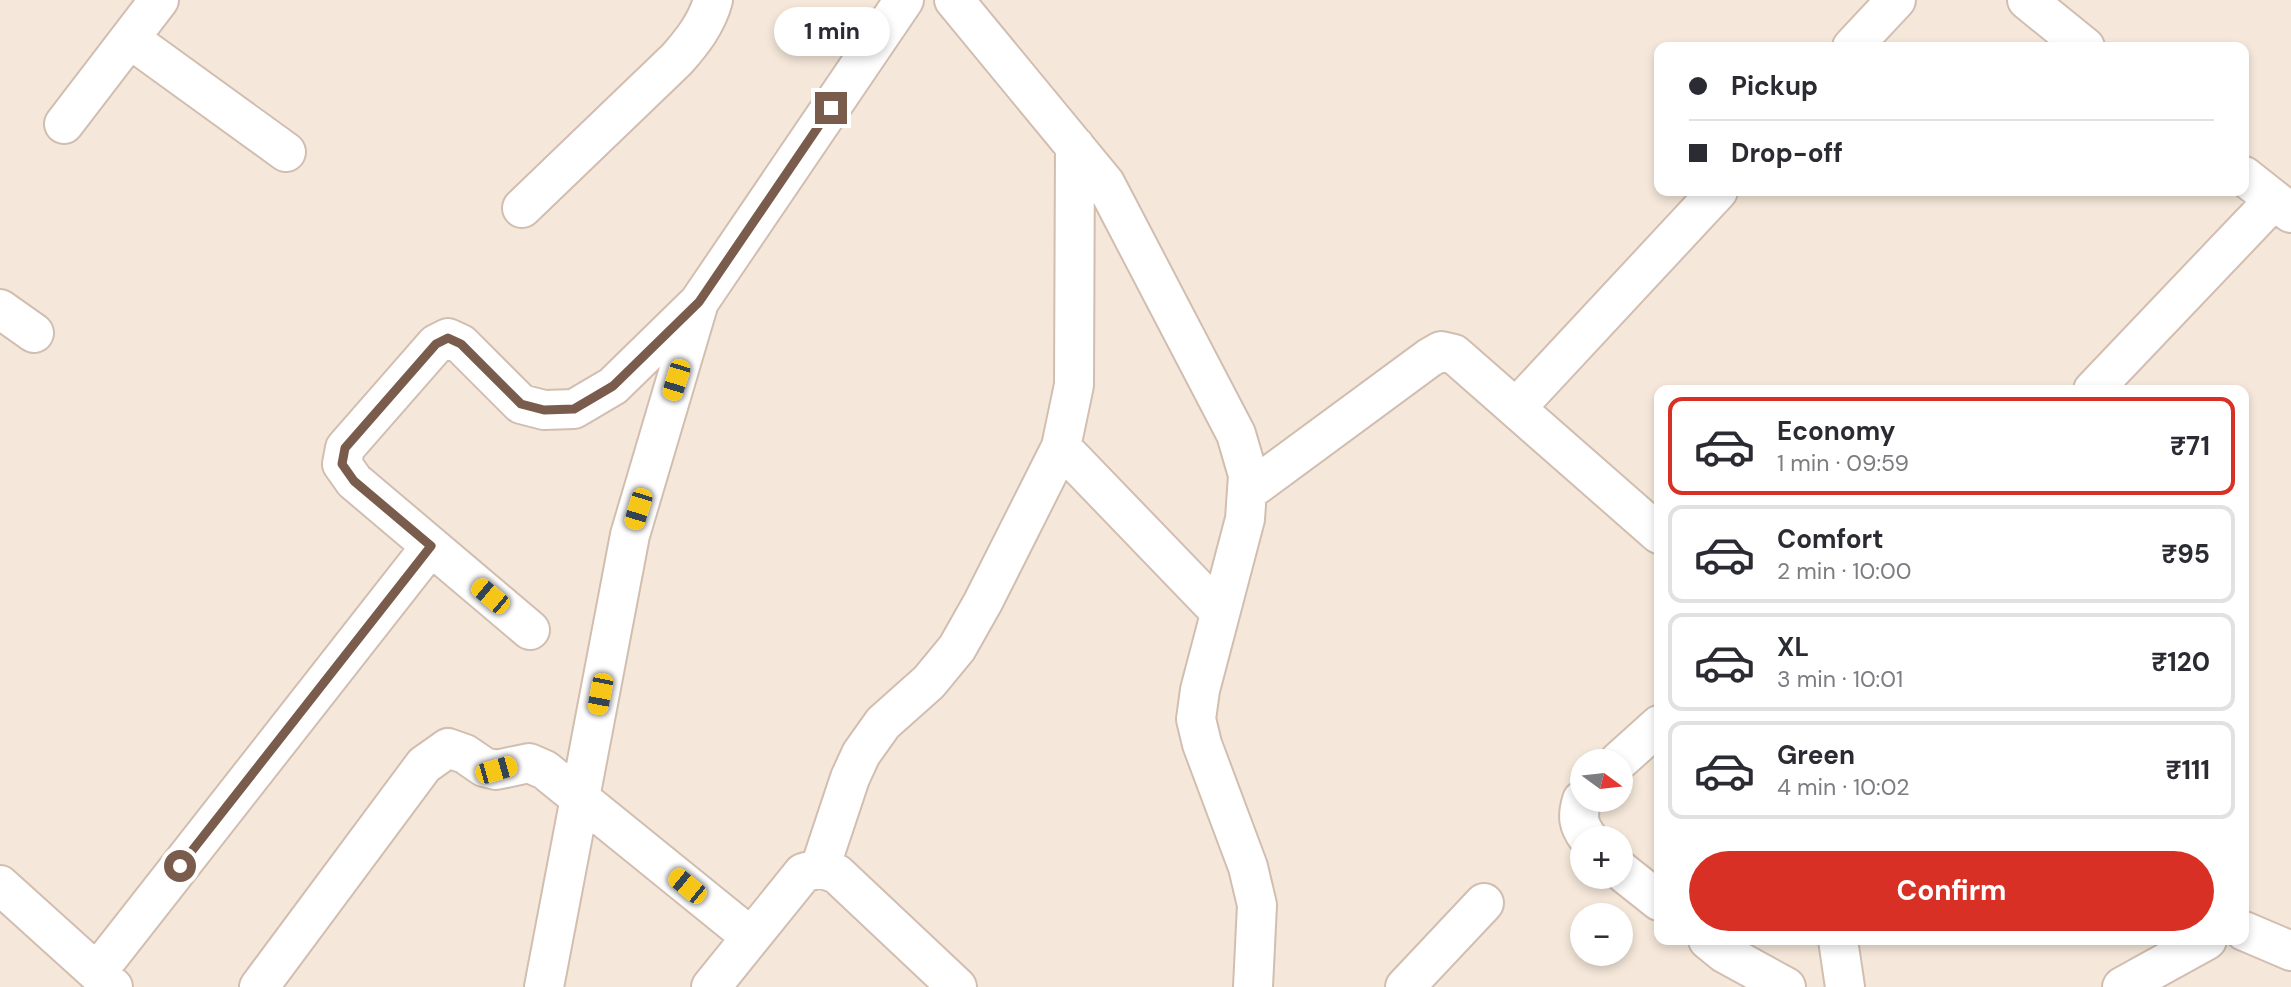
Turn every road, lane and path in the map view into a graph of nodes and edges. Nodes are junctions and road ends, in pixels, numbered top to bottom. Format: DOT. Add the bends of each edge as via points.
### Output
graph roads {
  1 [pos="159,0"];
  2 [pos="713,0"];
  3 [pos="904,0"];
  4 [pos="1896,0"];
  5 [pos="2027,0"];
  6 [pos="966,4"];
  7 [pos="130,39"];
  8 [pos="1857,42"];
  9 [pos="2079,42"];
  10 [pos="64,124"];
  11 [pos="1074,146"];
  12 [pos="286,152"];
  13 [pos="2249,180"];
  14 [pos="1713,196"];
  15 [pos="2283,207"];
  16 [pos="522,208"];
  17 [pos="699,302"];
  18 [pos="0,309"];
  19 [pos="34,333"];
  20 [pos="2098,385"];
  21 [pos="1516,408"];
  22 [pos="1061,447"];
  23 [pos="1247,492"];
  24 [pos="1654,530"];
  25 [pos="431,546"];
  26 [pos="1220,612"];
  27 [pos="530,630"];
  28 [pos="1654,730"];
  29 [pos="1632,749"];
  30 [pos="579,800"];
  31 [pos="820,868"];
  32 [pos="1633,880"];
  33 [pos="0,885"];
  34 [pos="1654,897"];
  35 [pos="1485,903"];
  36 [pos="2249,930"];
  37 [pos="751,937"];
  38 [pos="1714,945"];
  39 [pos="1839,945"];
  40 [pos="2198,945"];
  41 [pos="2291,951"];
  42 [pos="105,980"];
  43 [pos="259,987"];
  44 [pos="544,987"];
  45 [pos="711,987"];
  46 [pos="957,987"];
  47 [pos="1252,987"];
  48 [pos="1405,987"];
  49 [pos="1786,987"];
  50 [pos="1845,987"];
  51 [pos="2122,987"];
  1 -- 7 [label="street"];
  2 -- 16 [label="street" via="693,41"];
  3 -- 17 [label="street"];
  4 -- 8 [label="street"];
  5 -- 9 [label="street"];
  6 -- 11 [label="street"];
  7 -- 10 [label="street"];
  7 -- 12 [label="street"];
  11 -- 22 [label="street" via="1074,385"];
  11 -- 23 [label="street" via="1105,183 1236,434 1248,475"];
  13 -- 15 [label="street"];
  14 -- 21 [label="street"];
  15 -- 20 [label="street"];
  17 -- 25 [label="street" via="613,386 574,409 544,410 521,404 461,344 448,338 436,344 345,448 342,464 354,481"];
  17 -- 30 [label="street" via="630,535"];
  18 -- 19 [label="street"];
  21 -- 23 [label="street" via="1454,354 1441,351"];
  21 -- 24 [label="street"];
  22 -- 26 [label="street"];
  22 -- 31 [label="street" via="957,648 929,682 883,723 861,754"];
  23 -- 26 [label="street" via="1245,519"];
  25 -- 27 [label="street"];
  25 -- 42 [label="street"];
  26 -- 47 [label="street" via="1196,719 1257,905"];
  28 -- 29 [label="street"];
  30 -- 37 [label="street"];
  30 -- 43 [label="street" via="545,770 529,763 496,770 448,748 424,765"];
  30 -- 44 [label="street"];
  31 -- 37 [label="street" via="803,873"];
  31 -- 46 [label="street" via="837,874"];
  32 -- 34 [label="street"];
  33 -- 42 [label="street"];
  35 -- 48 [label="street"];
  36 -- 41 [label="street"];
  37 -- 45 [label="street"];
  38 -- 49 [label="street"];
  39 -- 50 [label="street"];
  40 -- 51 [label="street"];
}
